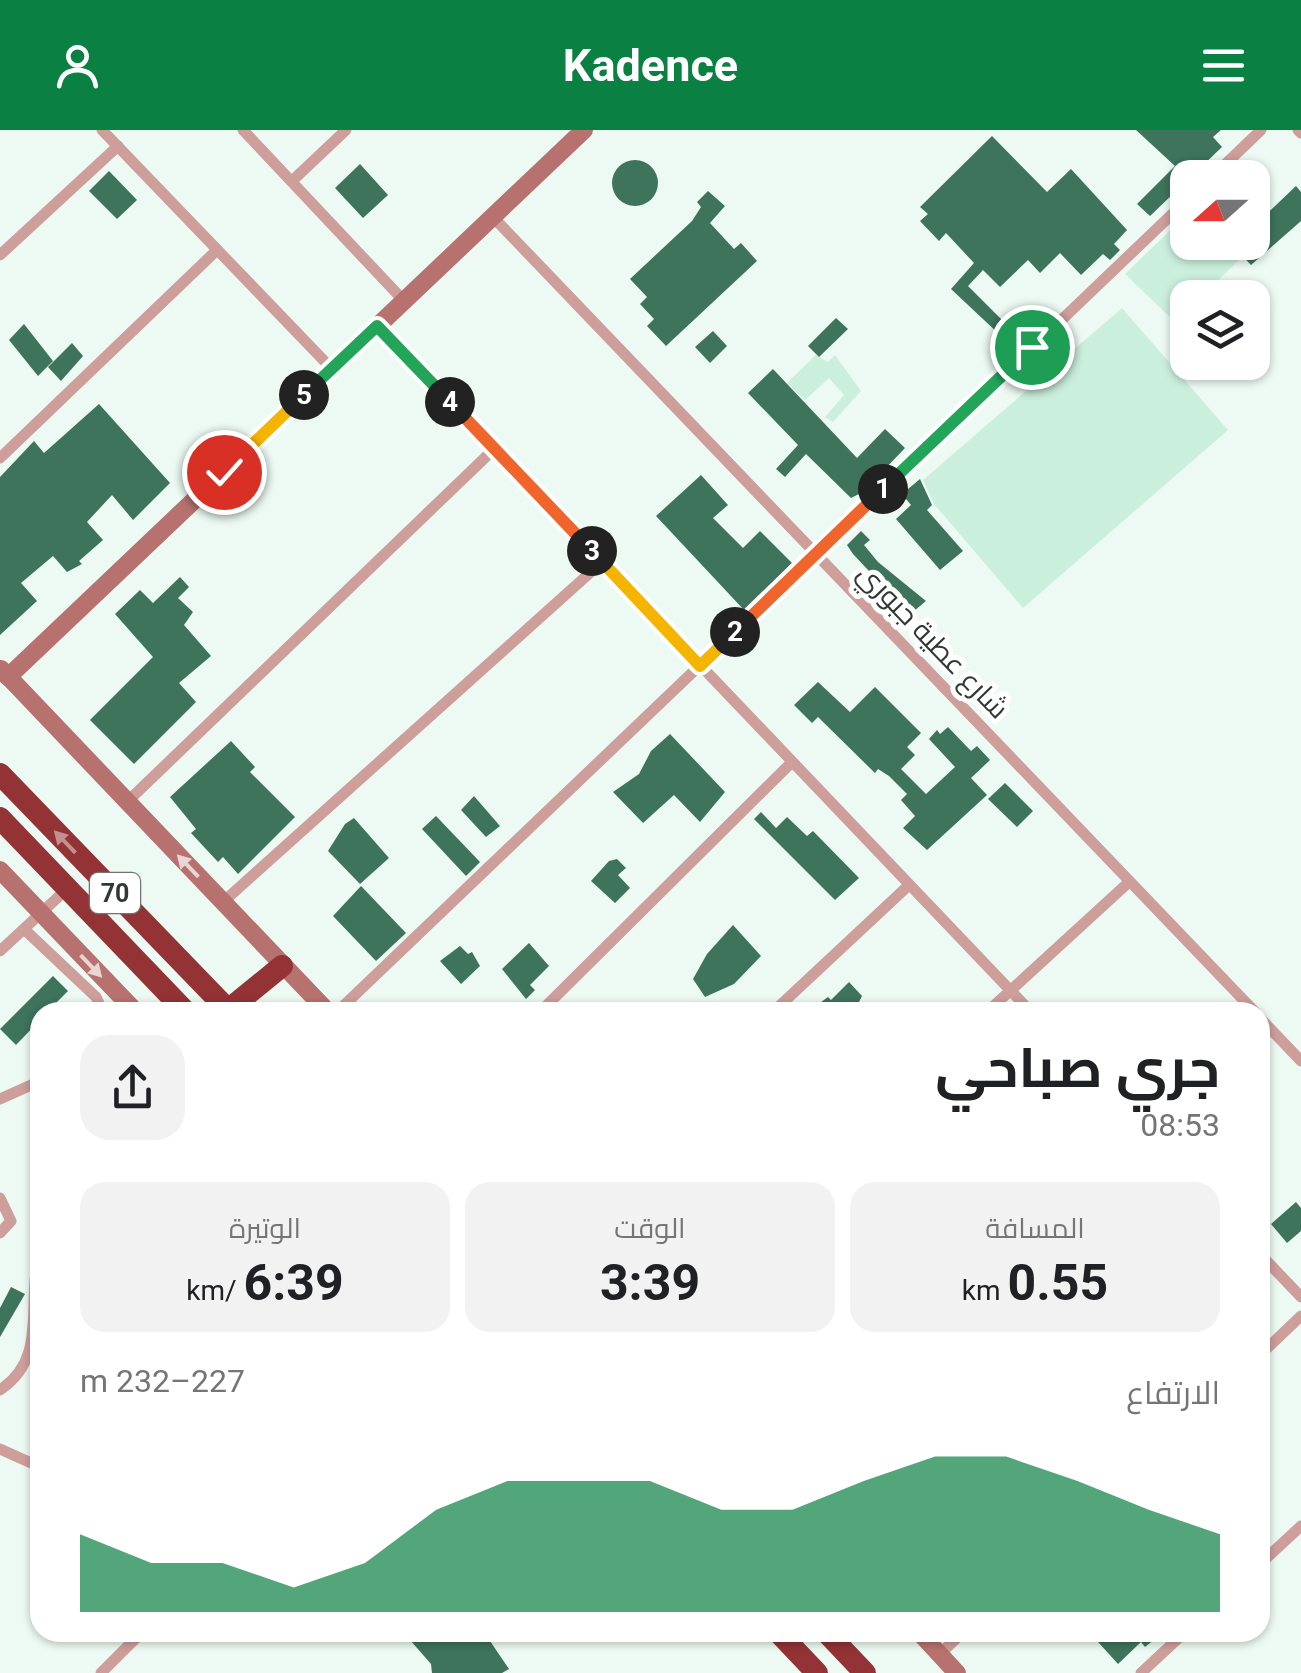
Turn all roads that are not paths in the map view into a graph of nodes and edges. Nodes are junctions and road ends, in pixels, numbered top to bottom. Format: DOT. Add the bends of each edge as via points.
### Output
graph roads {
  1 [pos="102,130"];
  2 [pos="243,130"];
  3 [pos="346,130"];
  4 [pos="584,130"];
  5 [pos="1261,130"];
  6 [pos="118,146"];
  7 [pos="1230,160"];
  8 [pos="292,181"];
  9 [pos="492,217"];
  10 [pos="1170,217"];
  11 [pos="217,250"];
  12 [pos="0,254"];
  13 [pos="404,301"];
  14 [pos="377,326"];
  15 [pos="332,369"];
  16 [pos="494,449"];
  17 [pos="0,458"];
  18 [pos="816,554"];
  19 [pos="602,562"];
  20 [pos="700,666"];
  21 [pos="4,672"];
  22 [pos="792,762"];
  23 [pos="0,774"];
  24 [pos="128,802"];
  25 [pos="0,818"];
  26 [pos="0,870"];
  27 [pos="1129,882"];
  28 [pos="909,885"];
  29 [pos="68,888"];
  30 [pos="223,902"];
  31 [pos="41,914"];
  32 [pos="24,929"];
  33 [pos="0,951"];
  34 [pos="282,966"];
  35 [pos="1010,992"];
  36 [pos="98,1002"];
  37 [pos="126,1002"];
  38 [pos="176,1002"];
  39 [pos="220,1002"];
  40 [pos="240,1002"];
  41 [pos="318,1002"];
  42 [pos="348,1002"];
  43 [pos="550,1002"];
  44 [pos="784,1002"];
  45 [pos="998,1002"];
  46 [pos="1020,1002"];
  47 [pos="1245,1002"];
  48 [pos="1270,1028"];
  49 [pos="1301,1061"];
  50 [pos="30,1086"];
  51 [pos="0,1099"];
  52 [pos="0,1198"];
  53 [pos="0,1232"];
  54 [pos="1270,1264"];
  55 [pos="1301,1296"];
  56 [pos="1301,1316"];
  57 [pos="1270,1345"];
  58 [pos="30,1351"];
  59 [pos="0,1390"];
  60 [pos="0,1448"];
  61 [pos="30,1462"];
  62 [pos="1301,1526"];
  63 [pos="1270,1555"];
  64 [pos="132,1642"];
  65 [pos="787,1642"];
  66 [pos="836,1642"];
  67 [pos="929,1642"];
  68 [pos="953,1642"];
  69 [pos="1174,1642"];
  70 [pos="940,1654"];
  71 [pos="101,1673"];
  72 [pos="816,1673"];
  73 [pos="865,1673"];
  74 [pos="957,1673"];
  75 [pos="1141,1673"];
  1 -- 6 [label="street"];
  2 -- 8 [label="street"];
  3 -- 8 [label="street"];
  4 -- 9 [label="street"];
  5 -- 7 [label="street"];
  6 -- 11 [label="street"];
  6 -- 12 [label="street"];
  8 -- 13 [label="street"];
  9 -- 13 [label="street"];
  9 -- 18 [label="street, شارع عطية جبوري"];
  10 -- 18 [label="street"];
  11 -- 15 [label="street"];
  11 -- 17 [label="street"];
  13 -- 14 [label="street"];
  14 -- 15 [label="street"];
  14 -- 16 [label="street"];
  15 -- 21 [label="street"];
  16 -- 19 [label="street"];
  16 -- 24 [label="street"];
  18 -- 20 [label="street"];
  18 -- 27 [label="street, شارع عطية جبوري"];
  19 -- 20 [label="street"];
  19 -- 30 [label="street"];
  20 -- 22 [label="street"];
  20 -- 42 [label="street"];
  21 -- 24 [label="street"];
  22 -- 28 [label="street"];
  22 -- 43 [label="street"];
  39 -- 23 [label="highway, 70, one-way"];
  30 -- 24 [label="street, one-way"];
  25 -- 29 [label="highway, 70"];
  26 -- 31 [label="street"];
  27 -- 35 [label="street"];
  27 -- 47 [label="street, شارع عطية جبوري"];
  28 -- 35 [label="street"];
  28 -- 44 [label="street"];
  29 -- 31 [label="street"];
  29 -- 38 [label="highway, 70"];
  30 -- 34 [label="street"];
  31 -- 32 [label="street"];
  31 -- 37 [label="street, one-way"];
  32 -- 33 [label="street"];
  32 -- 36 [label="street"];
  34 -- 40 [label="highway"];
  34 -- 41 [label="street"];
  35 -- 45 [label="street"];
  35 -- 46 [label="street"];
  48 -- 49 [label="street"];
  50 -- 51 [label="street"];
  52 -- 53 [label="street" via="10,1221"];
  54 -- 55 [label="street"];
  56 -- 57 [label="street"];
  58 -- 59 [label="street"];
  60 -- 61 [label="street"];
  62 -- 63 [label="street"];
  64 -- 71 [label="street"];
  65 -- 72 [label="highway"];
  66 -- 73 [label="highway"];
  67 -- 70 [label="street"];
  68 -- 70 [label="street"];
  69 -- 75 [label="street"];
  70 -- 74 [label="street"];
}
